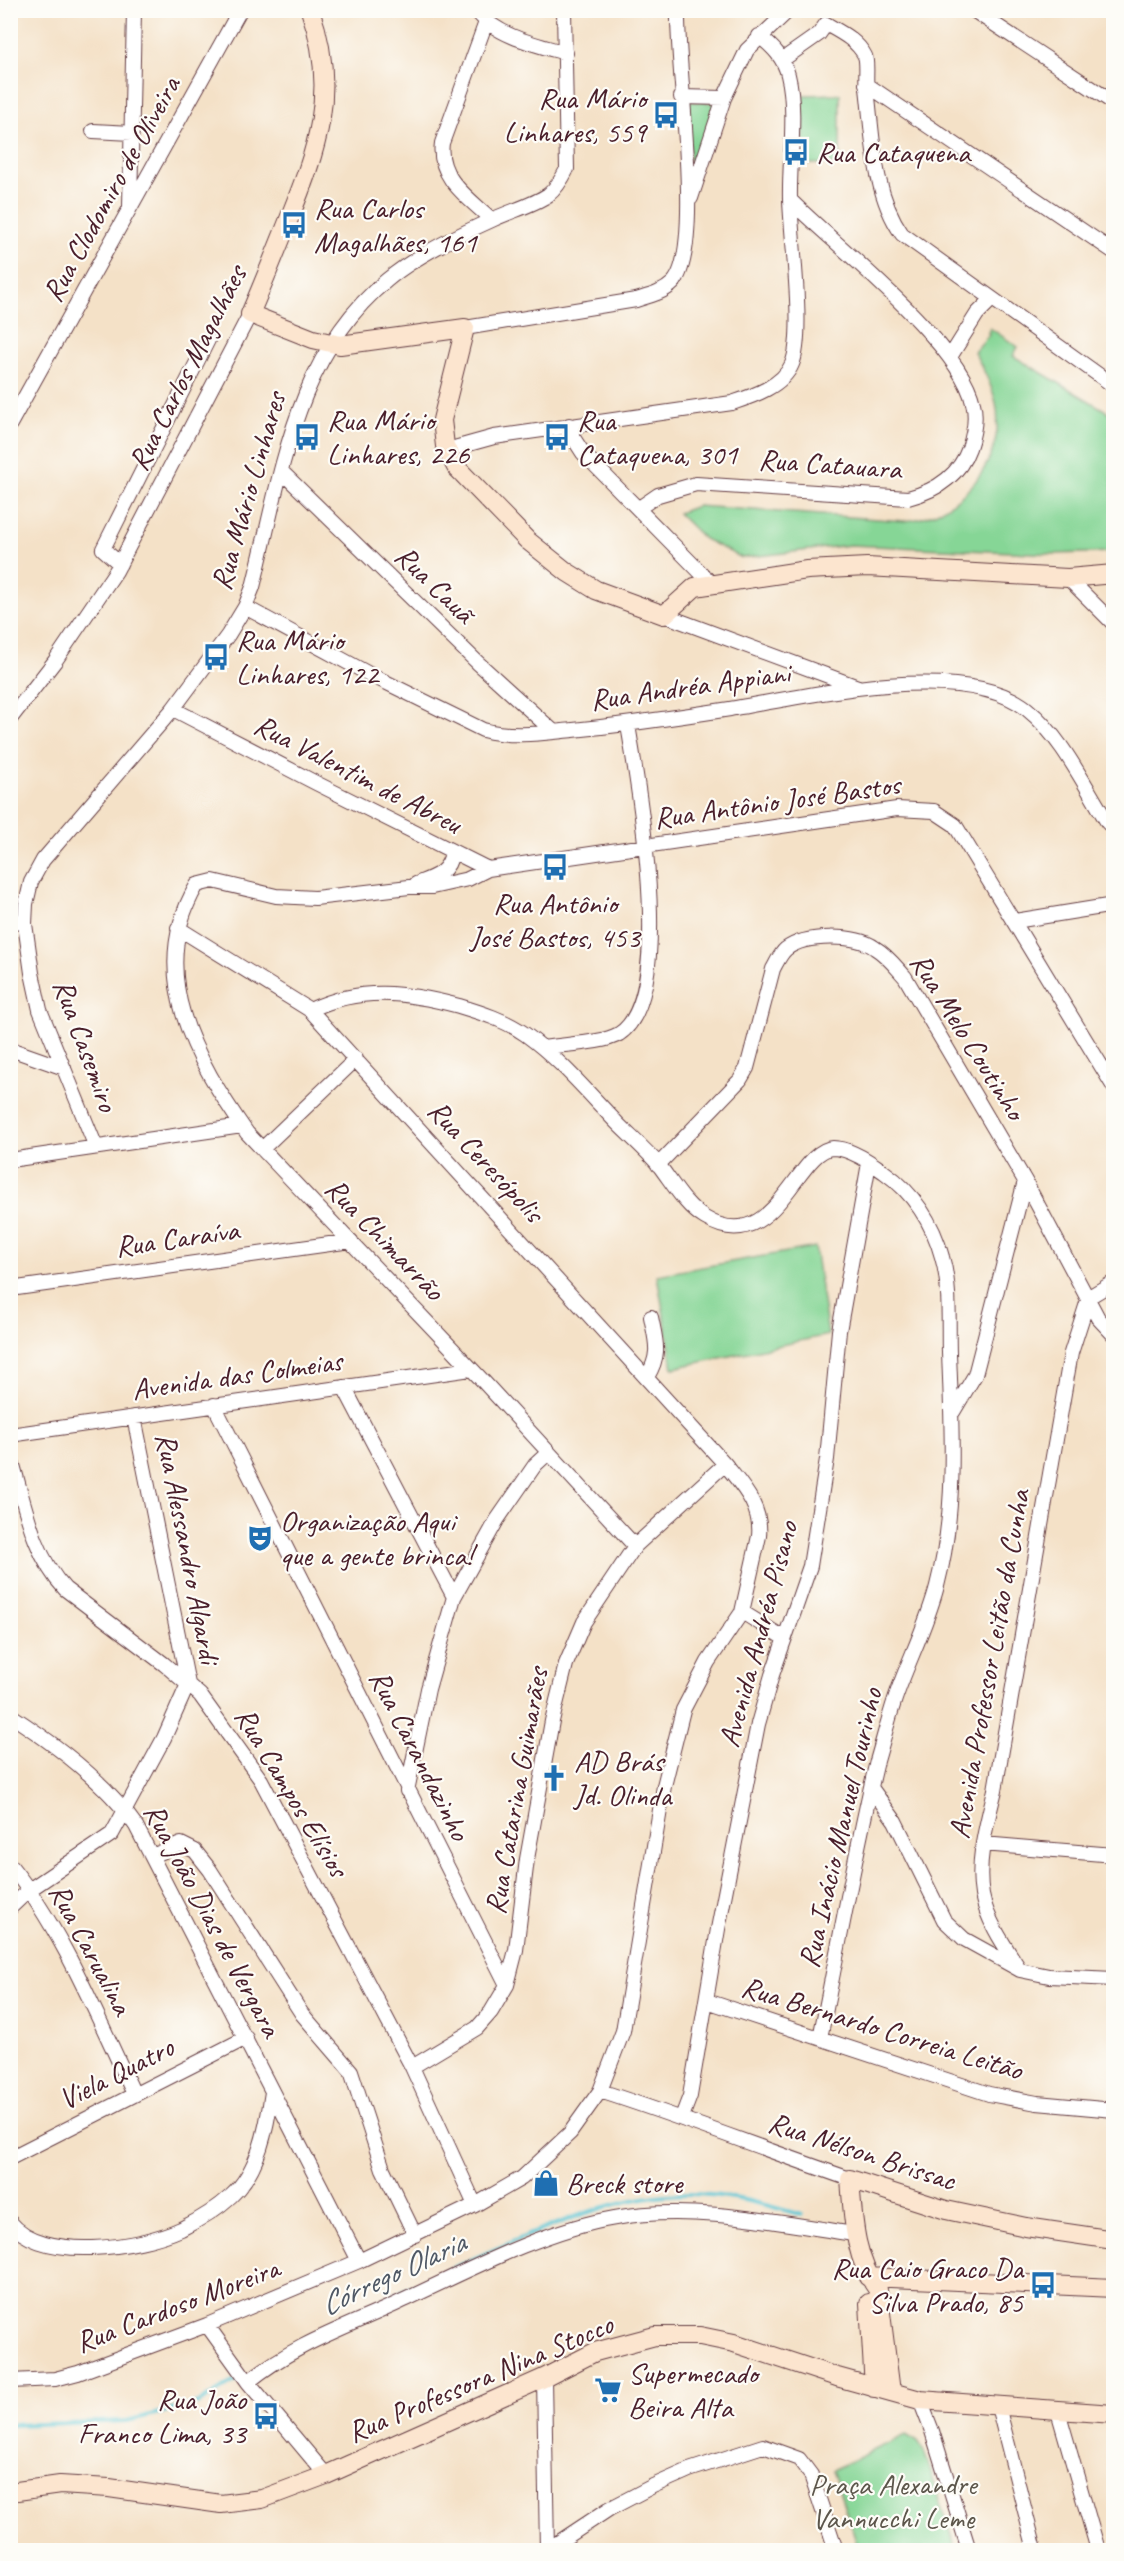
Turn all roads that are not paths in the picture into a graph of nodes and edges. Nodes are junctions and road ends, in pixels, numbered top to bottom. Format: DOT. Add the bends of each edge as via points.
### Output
graph roads {
  1 [pos="134,10"];
  2 [pos="240,10"];
  3 [pos="310,10"];
  4 [pos="476,10"];
  5 [pos="564,10"];
  6 [pos="678,10"];
  7 [pos="789,10"];
  8 [pos="974,10"];
  9 [pos="824,17"];
  10 [pos="486,22"];
  11 [pos="759,36"];
  12 [pos="566,53"];
  13 [pos="782,60"];
  14 [pos="866,84"];
  15 [pos="681,96"];
  16 [pos="724,98"];
  17 [pos="1113,103"];
  18 [pos="93,130"];
  19 [pos="132,133"];
  20 [pos="790,200"];
  21 [pos="689,206"];
  22 [pos="130,210"];
  23 [pos="492,220"];
  24 [pos="1113,252"];
  25 [pos="992,299"];
  26 [pos="250,314"];
  27 [pos="465,328"];
  28 [pos="208,340"];
  29 [pos="330,344"];
  30 [pos="950,357"];
  31 [pos="1113,386"];
  32 [pos="10,424"];
  33 [pos="569,425"];
  34 [pos="447,450"];
  35 [pos="282,472"];
  36 [pos="639,508"];
  37 [pos="120,564"];
  38 [pos="1113,574"];
  39 [pos="1068,578"];
  40 [pos="711,583"];
  41 [pos="245,607"];
  42 [pos="664,615"];
  43 [pos="1113,624"];
  44 [pos="860,688"];
  45 [pos="173,709"];
  46 [pos="10,719"];
  47 [pos="628,725"];
  48 [pos="554,732"];
  49 [pos="1108,823"];
  50 [pos="645,848"];
  51 [pos="452,852"];
  52 [pos="488,869"];
  53 [pos="409,887"];
  54 [pos="1113,905"];
  55 [pos="10,919"];
  56 [pos="1014,921"];
  57 [pos="25,924"];
  58 [pos="178,928"];
  59 [pos="310,1010"];
  60 [pos="543,1048"];
  61 [pos="10,1049"];
  62 [pos="356,1059"];
  63 [pos="64,1068"];
  64 [pos="1113,1088"];
  65 [pos="242,1126"];
  66 [pos="96,1147"];
  67 [pos="262,1149"];
  68 [pos="10,1160"];
  69 [pos="869,1163"];
  70 [pos="658,1165"];
  71 [pos="1025,1181"];
  72 [pos="351,1241"];
  73 [pos="1113,1282"];
  74 [pos="10,1289"];
  75 [pos="1089,1297"];
  76 [pos="651,1317"];
  77 [pos="1113,1335"];
  78 [pos="471,1369"];
  79 [pos="647,1377"];
  80 [pos="344,1387"];
  81 [pos="214,1405"];
  82 [pos="953,1412"];
  83 [pos="134,1417"];
  84 [pos="10,1436"];
  85 [pos="548,1453"];
  86 [pos="10,1455"];
  87 [pos="725,1464"];
  88 [pos="635,1546"];
  89 [pos="454,1597"];
  90 [pos="742,1612"];
  91 [pos="784,1638"];
  92 [pos="188,1684"];
  93 [pos="10,1715"];
  94 [pos="872,1789"];
  95 [pos="407,1791"];
  96 [pos="126,1812"];
  97 [pos="983,1844"];
  98 [pos="1113,1852"];
  99 [pos="152,1856"];
  100 [pos="10,1865"];
  101 [pos="29,1890"];
  102 [pos="10,1908"];
  103 [pos="1020,1970"];
  104 [pos="1113,1979"];
  105 [pos="507,1985"];
  106 [pos="707,2001"];
  107 [pos="246,2038"];
  108 [pos="820,2038"];
  109 [pos="412,2067"];
  110 [pos="600,2091"];
  111 [pos="272,2092"];
  112 [pos="134,2094"];
  113 [pos="1113,2110"];
  114 [pos="682,2117"];
  115 [pos="10,2157"];
  116 [pos="850,2179"];
  117 [pos="475,2205"];
  118 [pos="10,2222"];
  119 [pos="854,2234"];
  120 [pos="415,2235"];
  121 [pos="1113,2240"];
  122 [pos="359,2261"];
  123 [pos="868,2277"];
  124 [pos="1113,2288"];
  125 [pos="207,2325"];
  126 [pos="544,2378"];
  127 [pos="246,2379"];
  128 [pos="10,2381"];
  129 [pos="882,2390"];
  130 [pos="920,2400"];
  131 [pos="998,2406"];
  132 [pos="1058,2411"];
  133 [pos="1113,2414"];
  134 [pos="326,2475"];
  135 [pos="10,2492"];
  136 [pos="547,2550"];
  137 [pos="836,2550"];
  138 [pos="969,2550"];
  139 [pos="1035,2550"];
  140 [pos="1098,2550"];
  1 -- 19 [label="street"];
  2 -- 22 [label="street, Rua Clodomiro de Oliveira"];
  3 -- 26 [label="street, Rua Carlos Magalhães" via="323,62 320,133 312,164"];
  4 -- 10 [label="street"];
  5 -- 12 [label="street, Rua Mário Linhares"];
  6 -- 15 [label="street"];
  7 -- 11 [label="street"];
  8 -- 17 [label="street"];
  9 -- 13 [label="street" via="819,34"];
  9 -- 14 [label="street" via="850,38 865,57"];
  10 -- 12 [label="street" via="528,42"];
  10 -- 23 [label="street" via="442,143 441,163 452,181"];
  11 -- 13 [label="street"];
  11 -- 16 [label="street" via="747,50"];
  12 -- 23 [label="street, Rua Mário Linhares" via="567,169 563,179 547,195"];
  13 -- 20 [label="street" via="791,97"];
  14 -- 24 [label="street"];
  14 -- 25 [label="street" via="880,185 890,218 902,234"];
  15 -- 16 [label="street"];
  15 -- 21 [label="street"];
  16 -- 21 [label="street"];
  18 -- 19 [label="street"];
  19 -- 22 [label="street"];
  20 -- 30 [label="street, Rua Catauara" via="889,291"];
  20 -- 33 [label="street" via="797,350 791,367 780,379 757,394 732,403"];
  21 -- 27 [label="street" via="684,259 673,282 659,293"];
  22 -- 32 [label="street, Rua Clodomiro de Oliveira"];
  23 -- 29 [label="street, Rua Mário Linhares" via="387,279"];
  25 -- 30 [label="street" via="977,314"];
  25 -- 31 [label="street"];
  26 -- 29 [label="street"];
  26 -- 37 [label="street, Rua Carlos Magalhães"];
  27 -- 29 [label="street" via="358,344"];
  27 -- 34 [label="street" via="442,420"];
  28 -- 37 [label="street" via="103,549"];
  29 -- 35 [label="street, Rua Mário Linhares" via="291,430"];
  30 -- 36 [label="street, Rua Catauara" via="973,401 974,428 960,466 924,494 891,499 696,484 658,495"];
  33 -- 34 [label="street" via="494,437"];
  33 -- 36 [label="street" via="578,447"];
  34 -- 42 [label="street" via="456,467 545,556 596,590"];
  35 -- 41 [label="street, Rua Mário Linhares"];
  35 -- 48 [label="street, Rua Cauã"];
  36 -- 40 [label="street"];
  37 -- 46 [label="street, Rua Carlos Magalhães" via="76,633"];
  38 -- 39 [label="street"];
  39 -- 40 [label="street" via="846,567"];
  39 -- 43 [label="street"];
  40 -- 42 [label="street" via="688,590"];
  41 -- 45 [label="street, Rua Mário Linhares"];
  41 -- 48 [label="street, Rua Andréa Appiani" via="483,730 516,735"];
  42 -- 44 [label="street"];
  44 -- 47 [label="street, Rua Andréa Appiani"];
  44 -- 49 [label="street, Rua Andréa Appiani" via="963,685 1013,700 1027,709 1054,739"];
  45 -- 51 [label="street, Rua Valentim de Abreu"];
  45 -- 57 [label="street, Rua Mário Linhares" via="43,860 31,882"];
  47 -- 48 [label="street, Rua Andréa Appiani"];
  47 -- 50 [label="street"];
  50 -- 52 [label="street, Rua Antônio José Bastos"];
  50 -- 56 [label="street, Rua Antônio José Bastos" via="897,809 923,809 946,817 955,825"];
  50 -- 60 [label="street" via="651,930 640,1008 628,1026 610,1038"];
  51 -- 52 [label="street, Rua Valentim de Abreu"];
  51 -- 53 [label="street, Rua Antônio José Bastos" via="447,868 439,875"];
  52 -- 53 [label="street, Rua Antônio José Bastos" via="459,881"];
  53 -- 58 [label="street, Rua Antônio José Bastos" via="296,898 203,882 191,896"];
  54 -- 56 [label="street"];
  55 -- 57 [label="street"];
  56 -- 64 [label="street, Rua Antônio José Bastos"];
  57 -- 63 [label="street, Rua Casemiro" via="40,1010"];
  58 -- 59 [label="street, Rua Ceresópolis"];
  58 -- 65 [label="street, Rua Chimarrão" via="174,957 181,1011 212,1081"];
  59 -- 60 [label="street, Rua Inácio Manuel Tourinho" via="346,996 399,993 498,1018"];
  59 -- 62 [label="street, Rua Ceresópolis"];
  60 -- 70 [label="street, Rua Inácio Manuel Tourinho"];
  61 -- 63 [label="street"];
  62 -- 67 [label="street"];
  62 -- 79 [label="street, Rua Ceresópolis"];
  63 -- 66 [label="street, Rua Casemiro"];
  65 -- 66 [label="street"];
  65 -- 67 [label="street, Rua Chimarrão"];
  66 -- 68 [label="street"];
  67 -- 72 [label="street, Rua Chimarrão"];
  69 -- 70 [label="street, Rua Inácio Manuel Tourinho" via="836,1148 827,1149 773,1211 751,1223 730,1227 699,1214"];
  69 -- 82 [label="street, Rua Inácio Manuel Tourinho" via="910,1194 939,1245 946,1276"];
  69 -- 91 [label="street, Avenida Andréa Pisano" via="839,1331 827,1459 810,1566"];
  70 -- 71 [label="street, Rua Melo Coutinho" via="733,1090 747,1068 780,955 813,940 849,938 874,946 905,977"];
  71 -- 75 [label="street, Rua Melo Coutinho"];
  71 -- 82 [label="street" via="975,1375"];
  72 -- 74 [label="street, Rua Caraíva"];
  72 -- 78 [label="street, Rua Chimarrão"];
  73 -- 75 [label="street"];
  75 -- 77 [label="street, Rua Melo Coutinho" via="1098,1318"];
  75 -- 97 [label="street, Avenida Professor Leitão da Cunha" via="1071,1353"];
  76 -- 79 [label="street" via="656,1363"];
  78 -- 80 [label="street, Avenida das Colmeias"];
  78 -- 85 [label="street, Rua Chimarrão"];
  79 -- 87 [label="street, Rua Ceresópolis"];
  80 -- 81 [label="street, Avenida das Colmeias"];
  80 -- 89 [label="street"];
  81 -- 83 [label="street, Avenida das Colmeias"];
  81 -- 95 [label="street, Rua Carandazinho"];
  82 -- 94 [label="street, Rua Inácio Manuel Tourinho" via="952,1478 937,1586 895,1699"];
  83 -- 84 [label="street, Avenida das Colmeias"];
  83 -- 92 [label="street, Rua Alessandro Algardi"];
  85 -- 88 [label="street, Rua Chimarrão"];
  85 -- 89 [label="street" via="535,1465 497,1520"];
  86 -- 92 [label="street, Rua Campos Elísios" via="38,1547 53,1577"];
  87 -- 88 [label="street, Rua Catarina Guimarães"];
  87 -- 90 [label="street, Rua Ceresópolis" via="753,1502 760,1523"];
  88 -- 105 [label="street, Rua Catarina Guimarães" via="584,1622 566,1664 550,1730 527,1859 516,1950"];
  89 -- 95 [label="street" via="428,1689"];
  90 -- 91 [label="street"];
  90 -- 110 [label="street, Rua Cardoso Moreira" via="708,1662 683,1710 664,1786 626,2022"];
  91 -- 106 [label="street, Avenida Andréa Pisano" via="758,1724"];
  92 -- 96 [label="street, Rua Alessandro Algardi"];
  92 -- 109 [label="street, Rua Campos Elísios" via="212,1710 261,1780"];
  93 -- 96 [label="street, Rua João Dias de Vergara" via="72,1762"];
  94 -- 103 [label="street" via="895,1821 944,1920 974,1945"];
  94 -- 108 [label="street, Rua Inácio Manuel Tourinho"];
  95 -- 105 [label="street, Rua Carandazinho"];
  96 -- 99 [label="street, Rua João Dias de Vergara"];
  96 -- 101 [label="street, Rua Alessandro Algardi" via="101,1843"];
  97 -- 98 [label="street"];
  97 -- 103 [label="street, Avenida Professor Leitão da Cunha" via="983,1898"];
  99 -- 107 [label="street, Rua João Dias de Vergara"];
  99 -- 120 [label="street" via="181,1844 195,1851 238,1911 302,2014 341,2056 351,2071 383,2169"];
  100 -- 101 [label="street, Rua Carualina"];
  101 -- 102 [label="street, Rua Alessandro Algardi"];
  101 -- 112 [label="street, Rua Carualina" via="79,1978"];
  103 -- 104 [label="street" via="1049,1976"];
  105 -- 109 [label="street, Rua Catarina Guimarães" via="477,2028"];
  106 -- 108 [label="street, Rua Bernardo Correia Leitão"];
  106 -- 114 [label="street, Avenida Andréa Pisano" via="690,2096"];
  107 -- 111 [label="street, Rua João Dias de Vergara"];
  107 -- 112 [label="street, Viela Quatro"];
  108 -- 113 [label="street, Rua Bernardo Correia Leitão" via="989,2094"];
  109 -- 117 [label="street, Rua Campos Elísios"];
  110 -- 114 [label="street, Rua Nélson Brissac"];
  110 -- 117 [label="street, Rua Cardoso Moreira" via="548,2157 522,2178"];
  111 -- 118 [label="street" via="261,2144 249,2174 231,2196 181,2229 148,2240 87,2248 34,2239"];
  111 -- 122 [label="street, Rua João Dias de Vergara"];
  112 -- 115 [label="street, Viela Quatro"];
  114 -- 116 [label="street, Rua Nélson Brissac"];
  116 -- 119 [label="street"];
  116 -- 121 [label="street, Rua Nélson Brissac" via="946,2210"];
  117 -- 120 [label="street, Rua Cardoso Moreira"];
  119 -- 123 [label="street"];
  119 -- 127 [label="street" via="783,2223 666,2213 615,2218 564,2232 461,2274 287,2354"];
  120 -- 122 [label="street, Rua Cardoso Moreira"];
  122 -- 125 [label="street, Rua Cardoso Moreira"];
  123 -- 124 [label="street"];
  123 -- 129 [label="street"];
  125 -- 127 [label="street"];
  125 -- 128 [label="street, Rua Cardoso Moreira" via="55,2379"];
  126 -- 129 [label="street, Rua Professora Nina Stocco" via="595,2352 655,2336 700,2336"];
  126 -- 134 [label="street, Rua Professora Nina Stocco"];
  126 -- 136 [label="street"];
  127 -- 134 [label="street"];
  129 -- 130 [label="street, Rua Professora Nina Stocco"];
  130 -- 131 [label="street, Rua Professora Nina Stocco"];
  130 -- 138 [label="street"];
  131 -- 132 [label="street, Rua Professora Nina Stocco"];
  131 -- 139 [label="street"];
  132 -- 133 [label="street, Rua Professora Nina Stocco"];
  132 -- 140 [label="street"];
  134 -- 135 [label="street, Rua Professora Nina Stocco" via="280,2493 231,2504 84,2486 37,2486"];
  136 -- 137 [label="street" via="652,2486 763,2446 799,2459 811,2475"];
}
